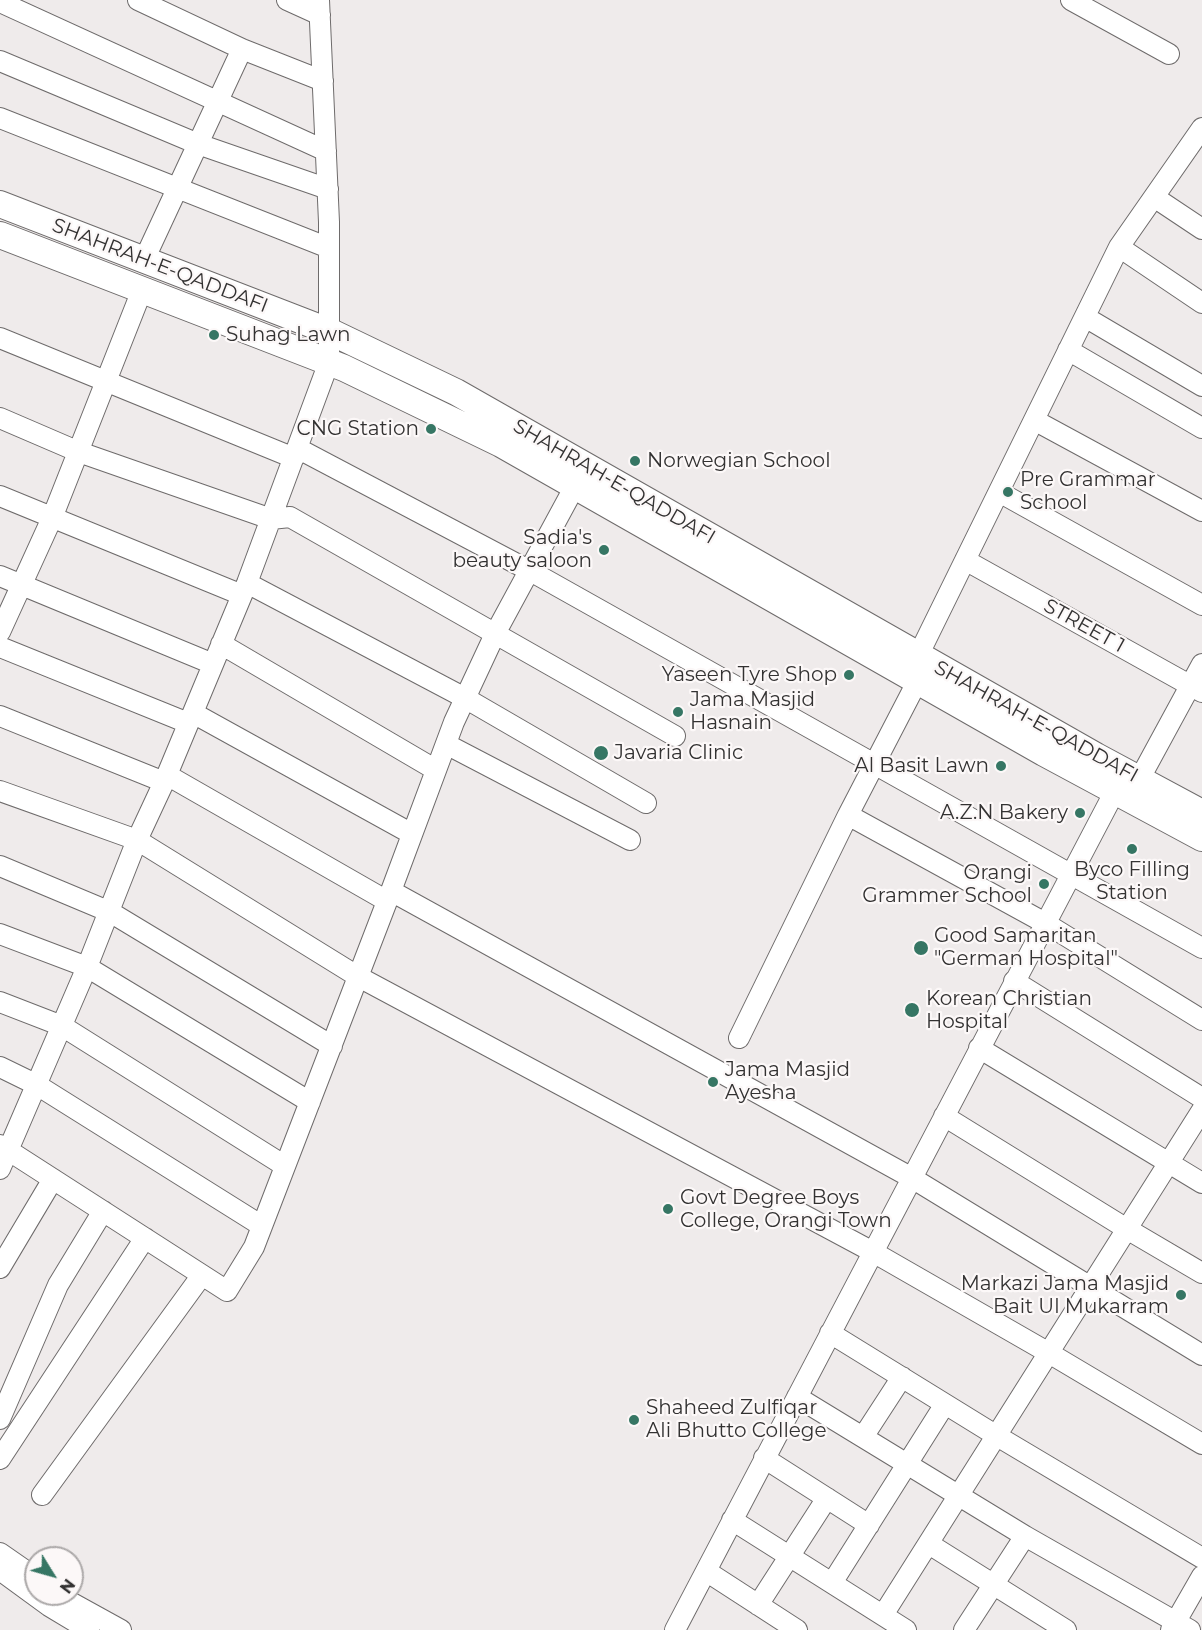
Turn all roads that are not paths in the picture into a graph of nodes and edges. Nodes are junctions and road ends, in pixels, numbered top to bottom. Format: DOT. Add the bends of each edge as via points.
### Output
graph roads {
  1 [pos="138,0"];
  2 [pos="287,0"];
  3 [pos="1071,0"];
  4 [pos="0,2"];
  5 [pos="319,8"];
  6 [pos="242,49"];
  7 [pos="1169,54"];
  8 [pos="0,61"];
  9 [pos="322,81"];
  10 [pos="217,102"];
  11 [pos="0,118"];
  12 [pos="1200,134"];
  13 [pos="198,144"];
  14 [pos="326,151"];
  15 [pos="177,188"];
  16 [pos="327,189"];
  17 [pos="1154,197"];
  18 [pos="0,204"];
  19 [pos="1202,229"];
  20 [pos="0,235"];
  21 [pos="1119,247"];
  22 [pos="329,248"];
  23 [pos="144,260"];
  24 [pos="142,290"];
  25 [pos="1202,303"];
  26 [pos="1085,316"];
  27 [pos="331,332"];
  28 [pos="0,338"];
  29 [pos="1068,350"];
  30 [pos="329,362"];
  31 [pos="107,383"];
  32 [pos="1202,386"];
  33 [pos="0,418"];
  34 [pos="1034,420"];
  35 [pos="1202,428"];
  36 [pos="78,452"];
  37 [pos="295,453"];
  38 [pos="574,486"];
  39 [pos="999,492"];
  40 [pos="0,496"];
  41 [pos="1202,511"];
  42 [pos="52,518"];
  43 [pos="271,519"];
  44 [pos="965,560"];
  45 [pos="528,569"];
  46 [pos="0,576"];
  47 [pos="22,586"];
  48 [pos="244,589"];
  49 [pos="1202,605"];
  50 [pos="0,632"];
  51 [pos="496,632"];
  52 [pos="221,644"];
  53 [pos="0,647"];
  54 [pos="213,664"];
  55 [pos="1202,664"];
  56 [pos="914,671"];
  57 [pos="1196,688"];
  58 [pos="465,698"];
  59 [pos="0,716"];
  60 [pos="190,718"];
  61 [pos="675,736"];
  62 [pos="446,744"];
  63 [pos="875,764"];
  64 [pos="436,770"];
  65 [pos="165,779"];
  66 [pos="1139,780"];
  67 [pos="0,791"];
  68 [pos="1115,791"];
  69 [pos="646,803"];
  70 [pos="1202,813"];
  71 [pos="848,815"];
  72 [pos="412,834"];
  73 [pos="1202,838"];
  74 [pos="137,840"];
  75 [pos="630,840"];
  76 [pos="0,866"];
  77 [pos="1071,875"];
  78 [pos="389,896"];
  79 [pos="110,912"];
  80 [pos="1045,923"];
  81 [pos="0,934"];
  82 [pos="1202,948"];
  83 [pos="87,967"];
  84 [pos="357,976"];
  85 [pos="1014,981"];
  86 [pos="0,1002"];
  87 [pos="1202,1020"];
  88 [pos="62,1026"];
  89 [pos="739,1038"];
  90 [pos="332,1046"];
  91 [pos="979,1048"];
  92 [pos="0,1067"];
  93 [pos="36,1084"];
  94 [pos="1202,1098"];
  95 [pos="310,1102"];
  96 [pos="1202,1110"];
  97 [pos="944,1116"];
  98 [pos="4,1147"];
  99 [pos="1168,1163"];
  100 [pos="285,1166"];
  101 [pos="0,1169"];
  102 [pos="912,1178"];
  103 [pos="53,1179"];
  104 [pos="1202,1183"];
  105 [pos="103,1211"];
  106 [pos="262,1226"];
  107 [pos="1126,1229"];
  108 [pos="146,1238"];
  109 [pos="873,1252"];
  110 [pos="0,1269"];
  111 [pos="1202,1273"];
  112 [pos="202,1275"];
  113 [pos="1091,1286"];
  114 [pos="830,1333"];
  115 [pos="1049,1353"];
  116 [pos="1202,1355"];
  117 [pos="902,1377"];
  118 [pos="797,1397"];
  119 [pos="945,1404"];
  120 [pos="0,1419"];
  121 [pos="997,1436"];
  122 [pos="863,1437"];
  123 [pos="1202,1444"];
  124 [pos="764,1458"];
  125 [pos="0,1459"];
  126 [pos="907,1464"];
  127 [pos="42,1495"];
  128 [pos="960,1496"];
  129 [pos="826,1498"];
  130 [pos="732,1520"];
  131 [pos="869,1525"];
  132 [pos="1025,1536"];
  133 [pos="929,1544"];
  134 [pos="0,1553"];
  135 [pos="789,1556"];
  136 [pos="1202,1558"];
  137 [pos="0,1570"];
  138 [pos="24,1570"];
  139 [pos="706,1571"];
  140 [pos="1202,1576"];
  141 [pos="832,1583"];
  142 [pos="994,1584"];
  143 [pos="758,1605"];
  144 [pos="77,1606"];
  145 [pos="883,1616"];
  146 [pos="776,1624"];
  147 [pos="1179,1627"];
  148 [pos="116,1629"];
  149 [pos="89,1630"];
  150 [pos="675,1630"];
  151 [pos="797,1630"];
  152 [pos="906,1630"];
  153 [pos="964,1630"];
  154 [pos="1066,1630"];
  1 -- 6 [label="street"];
  2 -- 5 [label="street"];
  3 -- 7 [label="street"];
  4 -- 10 [label="street"];
  5 -- 9 [label="street"];
  6 -- 9 [label="street"];
  6 -- 10 [label="street"];
  8 -- 13 [label="street"];
  9 -- 14 [label="street"];
  10 -- 13 [label="street"];
  10 -- 14 [label="street"];
  11 -- 15 [label="street"];
  12 -- 17 [label="street"];
  13 -- 15 [label="street"];
  13 -- 16 [label="street"];
  14 -- 16 [label="street"];
  15 -- 22 [label="street"];
  15 -- 23 [label="street"];
  16 -- 22 [label="street"];
  17 -- 19 [label="street"];
  17 -- 21 [label="street"];
  18 -- 23 [label="main road, SHAHRAH-E-QADDAFI"];
  20 -- 24 [label="main road, SHAHRAH-E-QADDAFI"];
  21 -- 25 [label="street"];
  21 -- 26 [label="street"];
  22 -- 27 [label="street"];
  23 -- 27 [label="main road, SHAHRAH-E-QADDAFI"];
  24 -- 30 [label="main road, SHAHRAH-E-QADDAFI"];
  24 -- 31 [label="street"];
  26 -- 29 [label="street"];
  26 -- 32 [label="street"];
  27 -- 30 [label="street"];
  27 -- 56 [label="main road, SHAHRAH-E-QADDAFI" via="456,392"];
  28 -- 31 [label="street"];
  29 -- 34 [label="street"];
  29 -- 35 [label="street"];
  30 -- 37 [label="street"];
  30 -- 38 [label="main road, SHAHRAH-E-QADDAFI" via="501,444"];
  31 -- 36 [label="street"];
  31 -- 37 [label="street"];
  33 -- 36 [label="street"];
  34 -- 39 [label="street"];
  34 -- 41 [label="street"];
  36 -- 42 [label="street"];
  36 -- 43 [label="street"];
  37 -- 43 [label="street"];
  37 -- 45 [label="street"];
  38 -- 45 [label="street"];
  38 -- 56 [label="main road, SHAHRAH-E-QADDAFI"];
  39 -- 44 [label="street"];
  39 -- 49 [label="street"];
  40 -- 42 [label="street"];
  42 -- 47 [label="street"];
  42 -- 48 [label="street"];
  43 -- 48 [label="street"];
  43 -- 51 [label="street" via="290,517"];
  44 -- 56 [label="street"];
  44 -- 57 [label="street, STREET 1"];
  45 -- 51 [label="street"];
  45 -- 63 [label="street"];
  46 -- 47 [label="street"];
  47 -- 50 [label="street"];
  47 -- 54 [label="street"];
  48 -- 52 [label="street"];
  48 -- 58 [label="street"];
  51 -- 58 [label="street"];
  51 -- 61 [label="street"];
  52 -- 54 [label="street"];
  52 -- 64 [label="street"];
  53 -- 60 [label="street"];
  54 -- 60 [label="street"];
  55 -- 57 [label="street"];
  56 -- 63 [label="street"];
  56 -- 66 [label="main road, SHAHRAH-E-QADDAFI"];
  56 -- 68 [label="main road, SHAHRAH-E-QADDAFI"];
  57 -- 66 [label="street"];
  58 -- 62 [label="street"];
  58 -- 69 [label="street"];
  59 -- 65 [label="street"];
  60 -- 65 [label="street"];
  60 -- 72 [label="street"];
  62 -- 64 [label="street"];
  62 -- 75 [label="street"];
  63 -- 71 [label="street"];
  63 -- 77 [label="street"];
  64 -- 72 [label="street"];
  65 -- 74 [label="street"];
  65 -- 78 [label="street"];
  66 -- 70 [label="main road, SHAHRAH-E-QADDAFI"];
  67 -- 74 [label="street"];
  68 -- 73 [label="main road, SHAHRAH-E-QADDAFI"];
  68 -- 77 [label="street"];
  71 -- 80 [label="street"];
  71 -- 89 [label="street"];
  72 -- 78 [label="street"];
  74 -- 79 [label="street"];
  74 -- 84 [label="street"];
  76 -- 79 [label="street"];
  77 -- 80 [label="street"];
  77 -- 82 [label="street"];
  78 -- 84 [label="street"];
  78 -- 102 [label="street"];
  79 -- 83 [label="street"];
  79 -- 90 [label="street"];
  80 -- 85 [label="street"];
  80 -- 87 [label="street"];
  81 -- 83 [label="street"];
  83 -- 88 [label="street"];
  83 -- 95 [label="street"];
  84 -- 90 [label="street"];
  84 -- 109 [label="street"];
  85 -- 91 [label="street"];
  85 -- 94 [label="street"];
  86 -- 88 [label="street"];
  88 -- 93 [label="street"];
  88 -- 100 [label="street"];
  90 -- 95 [label="street"];
  91 -- 97 [label="street"];
  91 -- 99 [label="street"];
  92 -- 93 [label="street"];
  93 -- 98 [label="street"];
  93 -- 106 [label="street"];
  95 -- 100 [label="street"];
  96 -- 99 [label="street"];
  97 -- 102 [label="street"];
  97 -- 107 [label="street"];
  98 -- 101 [label="street"];
  98 -- 103 [label="street"];
  99 -- 104 [label="street"];
  99 -- 107 [label="street"];
  100 -- 106 [label="street"];
  102 -- 109 [label="street"];
  102 -- 113 [label="street"];
  103 -- 105 [label="street"];
  103 -- 110 [label="street"];
  105 -- 108 [label="street"];
  105 -- 120 [label="street" via="58,1285"];
  106 -- 112 [label="street" via="227,1291"];
  107 -- 111 [label="street"];
  107 -- 113 [label="street"];
  108 -- 112 [label="street"];
  108 -- 125 [label="street"];
  109 -- 114 [label="street"];
  109 -- 115 [label="street"];
  112 -- 127 [label="street"];
  113 -- 115 [label="street"];
  113 -- 116 [label="street"];
  114 -- 117 [label="street"];
  114 -- 118 [label="street"];
  115 -- 121 [label="street"];
  115 -- 123 [label="street"];
  117 -- 119 [label="street"];
  117 -- 122 [label="street"];
  118 -- 122 [label="street"];
  118 -- 124 [label="street"];
  119 -- 121 [label="street"];
  119 -- 126 [label="street"];
  121 -- 128 [label="street"];
  121 -- 136 [label="street"];
  122 -- 126 [label="street"];
  124 -- 129 [label="street"];
  124 -- 130 [label="street"];
  126 -- 128 [label="street"];
  126 -- 131 [label="street"];
  128 -- 132 [label="street"];
  128 -- 133 [label="street"];
  129 -- 131 [label="street"];
  129 -- 135 [label="street"];
  130 -- 135 [label="street"];
  130 -- 139 [label="street"];
  131 -- 141 [label="street"];
  132 -- 142 [label="street"];
  132 -- 147 [label="street"];
  133 -- 142 [label="street"];
  133 -- 145 [label="street"];
  134 -- 138 [label="street"];
  135 -- 141 [label="street"];
  135 -- 143 [label="street"];
  137 -- 149 [label="street"];
  139 -- 143 [label="street"];
  139 -- 150 [label="street"];
  140 -- 147 [label="street"];
  141 -- 145 [label="street"];
  142 -- 153 [label="street"];
  142 -- 154 [label="street"];
  143 -- 146 [label="street"];
  144 -- 148 [label="street"];
  145 -- 152 [label="street"];
  146 -- 151 [label="street"];
}
